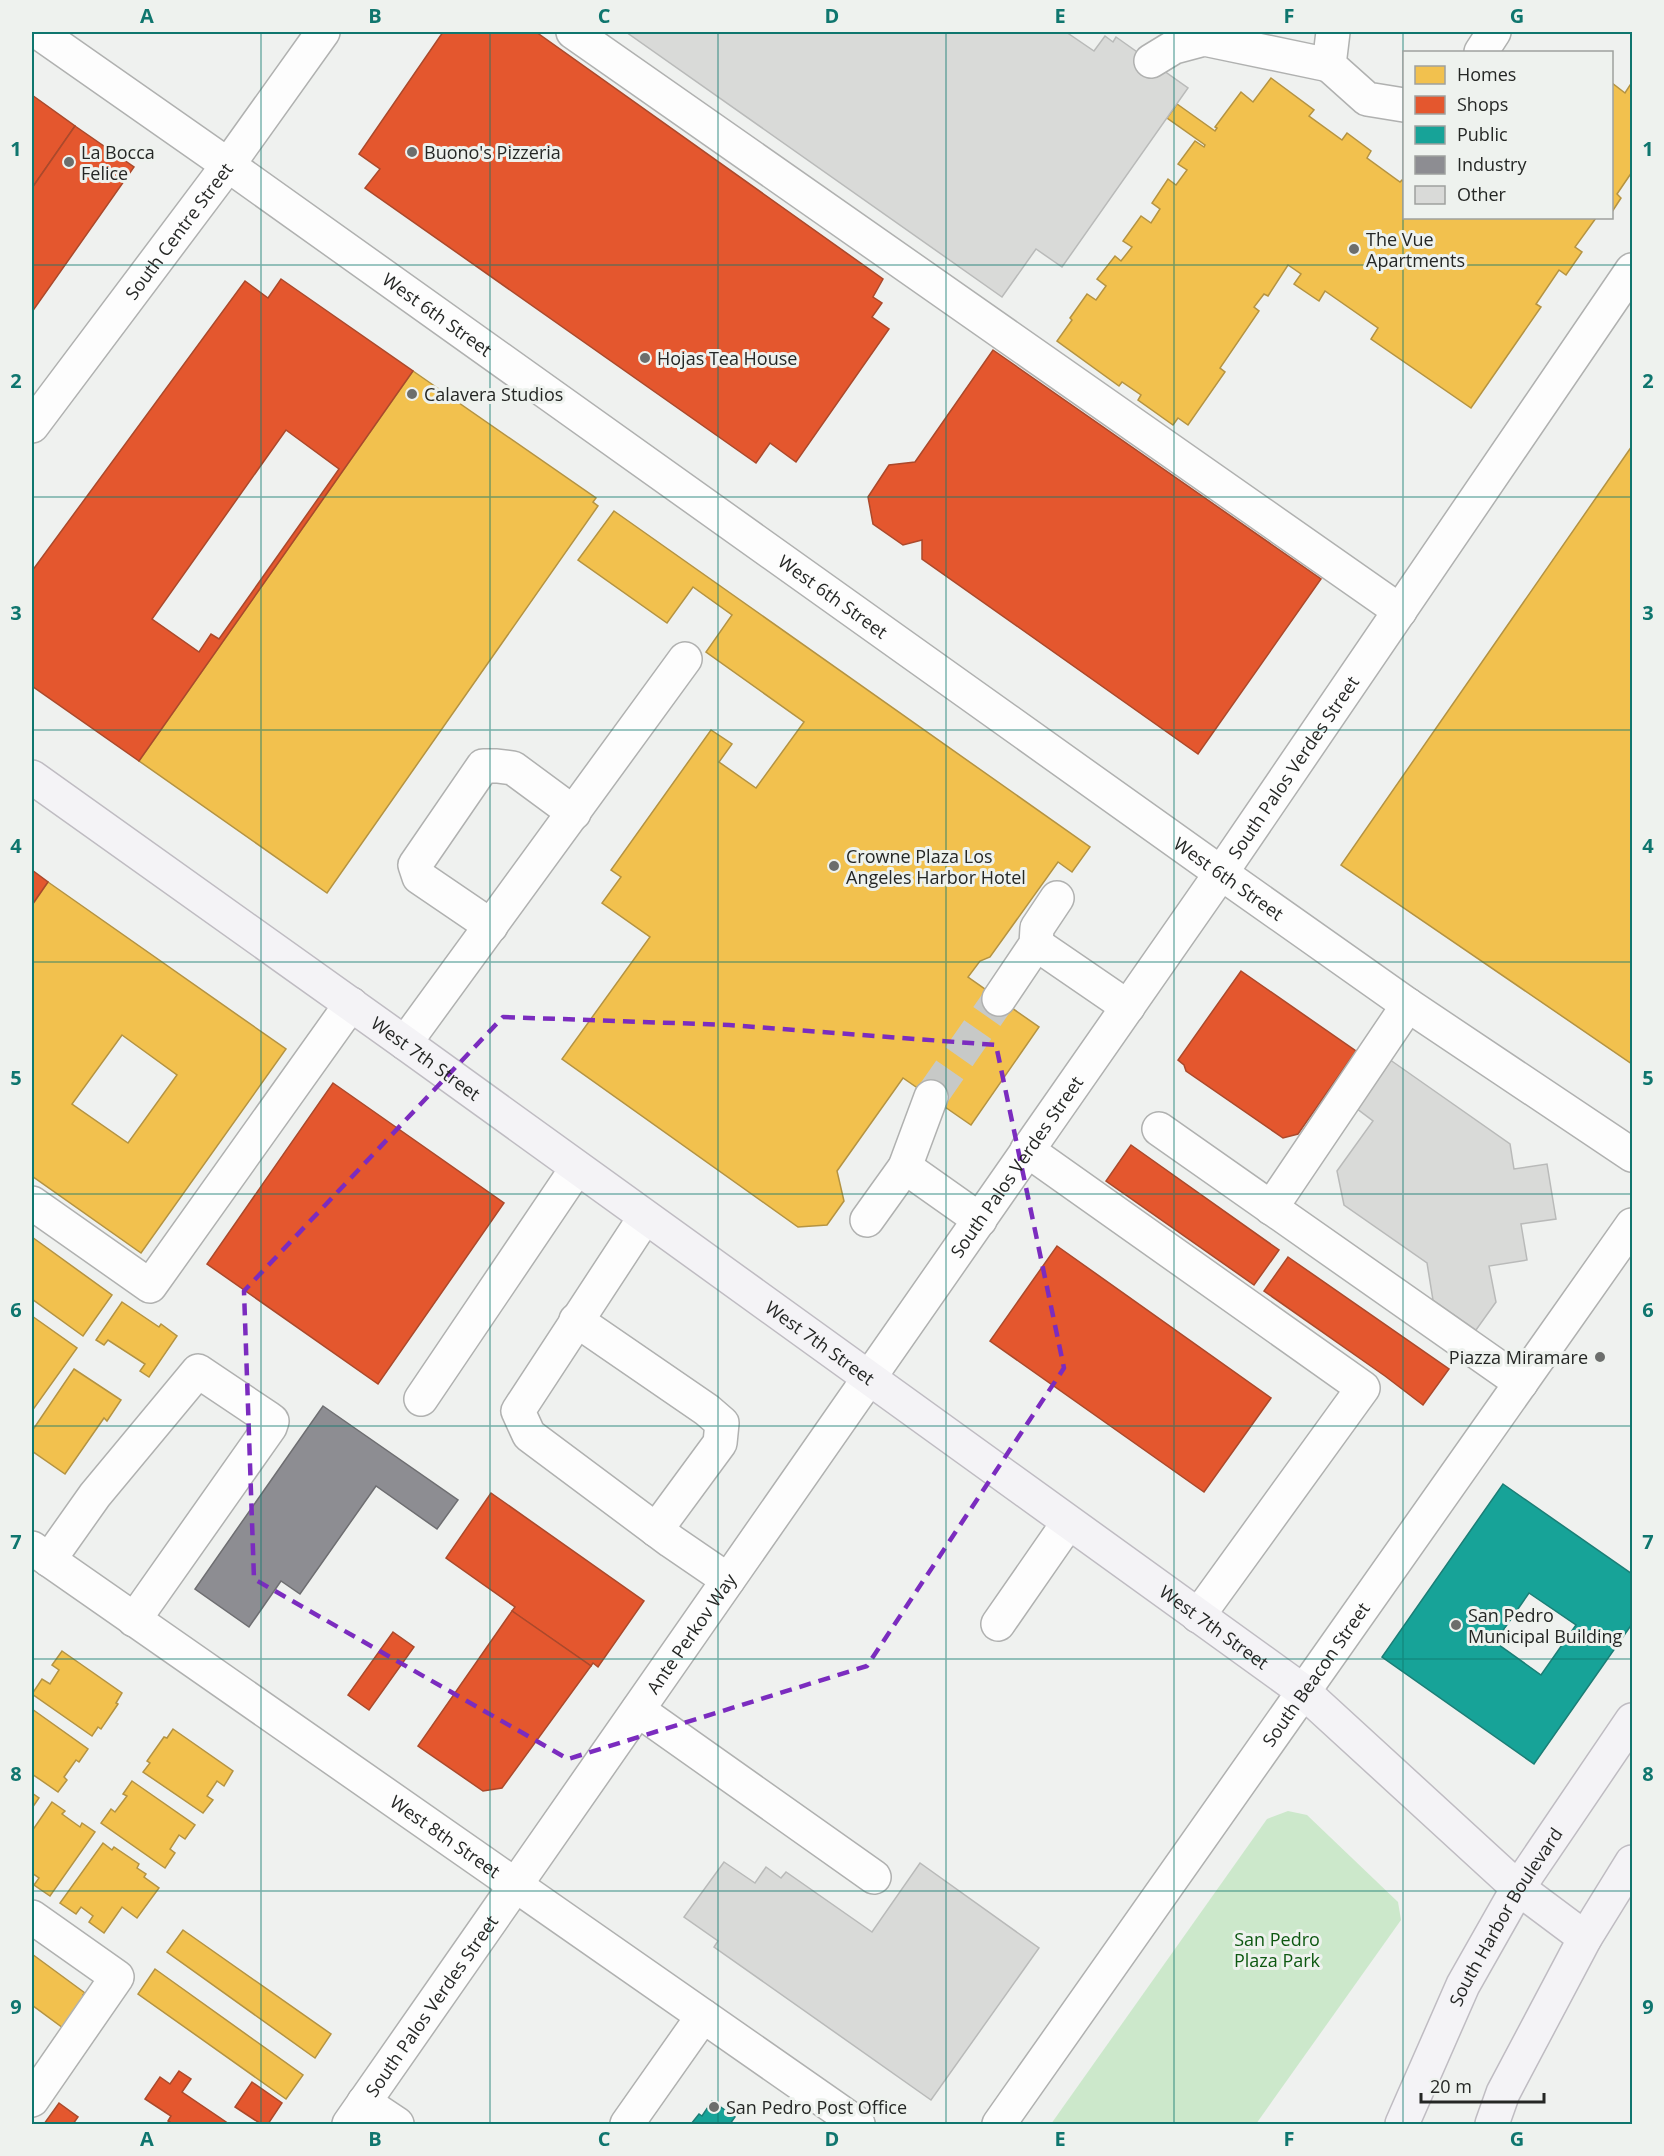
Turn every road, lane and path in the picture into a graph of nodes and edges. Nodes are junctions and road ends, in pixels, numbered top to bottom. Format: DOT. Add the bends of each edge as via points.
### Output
graph roads {
  1 [pos="38,32"];
  2 [pos="323,32"];
  3 [pos="573,32"];
  4 [pos="1333,32"];
  5 [pos="1494,32"];
  6 [pos="1482,51"];
  7 [pos="1150,61"];
  8 [pos="1329,65"];
  9 [pos="1403,105"];
  10 [pos="228,165"];
  11 [pos="1632,270"];
  12 [pos="34,418"];
  13 [pos="1400,611"];
  14 [pos="685,659"];
  15 [pos="32,777"];
  16 [pos="574,813"];
  17 [pos="1221,873"];
  18 [pos="1057,898"];
  19 [pos="491,926"];
  20 [pos="1036,944"];
  21 [pos="999,999"];
  22 [pos="351,1004"];
  23 [pos="1408,1005"];
  24 [pos="1128,1007"];
  25 [pos="405,1043"];
  26 [pos="931,1097"];
  27 [pos="1159,1129"];
  28 [pos="1027,1150"];
  29 [pos="1632,1155"];
  30 [pos="905,1167"];
  31 [pos="577,1168"];
  32 [pos="32,1203"];
  33 [pos="1271,1208"];
  34 [pos="645,1217"];
  35 [pos="867,1220"];
  36 [pos="980,1220"];
  37 [pos="1632,1225"];
  38 [pos="576,1320"];
  39 [pos="868,1379"];
  40 [pos="1521,1383"];
  41 [pos="421,1399"];
  42 [pos="1068,1523"];
  43 [pos="656,1530"];
  44 [pos="40,1554"];
  45 [pos="728,1580"];
  46 [pos="1198,1616"];
  47 [pos="134,1620"];
  48 [pos="998,1624"];
  49 [pos="1303,1691"];
  50 [pos="638,1710"];
  51 [pos="1632,1720"];
  52 [pos="1632,1862"];
  53 [pos="874,1877"];
  54 [pos="515,1886"];
  55 [pos="1518,1888"];
  56 [pos="32,1917"];
  57 [pos="1585,1938"];
  58 [pos="703,2016"];
  59 [pos="32,2100"];
  60 [pos="356,2114"];
  61 [pos="397,2124"];
  62 [pos="627,2124"];
  63 [pos="858,2124"];
  64 [pos="999,2124"];
  65 [pos="1402,2124"];
  66 [pos="1492,2124"];
  1 -- 10 [label="street, West 6th Street"];
  2 -- 10 [label="street, South Centre Street"];
  3 -- 13 [label="street"];
  4 -- 8 [label="street"];
  5 -- 6 [label="street"];
  7 -- 8 [label="street" via="1174,47 1204,39"];
  8 -- 9 [label="street" via="1367,99"];
  10 -- 12 [label="street, South Centre Street"];
  10 -- 17 [label="street, West 6th Street"];
  11 -- 13 [label="street, South Palos Verdes Street"];
  13 -- 17 [label="street, South Palos Verdes Street"];
  14 -- 16 [label="street"];
  15 -- 22 [label="main road, West 7th Street"];
  16 -- 19 [label="street"];
  16 -- 19 [label="street" via="513,768 483,766 414,865 419,877"];
  17 -- 23 [label="street, West 6th Street"];
  17 -- 24 [label="street, South Palos Verdes Street"];
  18 -- 20 [label="street" via="1037,928"];
  19 -- 25 [label="street"];
  20 -- 21 [label="street"];
  20 -- 24 [label="street"];
  22 -- 25 [label="main road, West 7th Street"];
  22 -- 32 [label="street" via="150,1286"];
  23 -- 29 [label="street, West 6th Street"];
  23 -- 33 [label="street"];
  24 -- 28 [label="street, South Palos Verdes Street"];
  25 -- 31 [label="main road, West 7th Street"];
  26 -- 30 [label="street"];
  27 -- 33 [label="street"];
  28 -- 36 [label="street, South Palos Verdes Street"];
  28 -- 46 [label="street" via="1363,1388"];
  30 -- 35 [label="street"];
  30 -- 36 [label="street"];
  31 -- 34 [label="main road, West 7th Street"];
  31 -- 41 [label="street"];
  33 -- 40 [label="street"];
  34 -- 38 [label="street"];
  34 -- 39 [label="main road, West 7th Street"];
  36 -- 39 [label="street, South Palos Verdes Street"];
  37 -- 40 [label="street, South Beacon Street"];
  38 -- 43 [label="street" via="518,1411 529,1435"];
  38 -- 43 [label="street" via="722,1424 720,1443"];
  39 -- 42 [label="main road, West 7th Street"];
  39 -- 45 [label="street, Ante Perkov Way"];
  40 -- 49 [label="street, South Beacon Street"];
  42 -- 46 [label="main road, West 7th Street"];
  42 -- 48 [label="street"];
  43 -- 45 [label="street"];
  44 -- 47 [label="street, West 8th Street"];
  44 -- 47 [label="street" via="95,1496 198,1371 268,1418 272,1421 270,1427"];
  45 -- 50 [label="street, Ante Perkov Way"];
  46 -- 49 [label="main road, West 7th Street"];
  47 -- 54 [label="street, West 8th Street"];
  49 -- 55 [label="main road, West 7th Street"];
  49 -- 64 [label="street, South Beacon Street"];
  50 -- 53 [label="street"];
  50 -- 54 [label="street, Ante Perkov Way"];
  51 -- 55 [label="main road, South Harbor Boulevard"];
  52 -- 57 [label="main road"];
  54 -- 58 [label="street, West 8th Street"];
  54 -- 60 [label="street, South Palos Verdes Street"];
  55 -- 57 [label="main road, West 7th Street"];
  55 -- 65 [label="main road, South Harbor Boulevard" via="1463,1985"];
  56 -- 59 [label="street" via="117,1977"];
  57 -- 66 [label="main road" via="1503,2093"];
  58 -- 62 [label="street"];
  58 -- 63 [label="street, West 8th Street"];
  60 -- 61 [label="street"];
}
